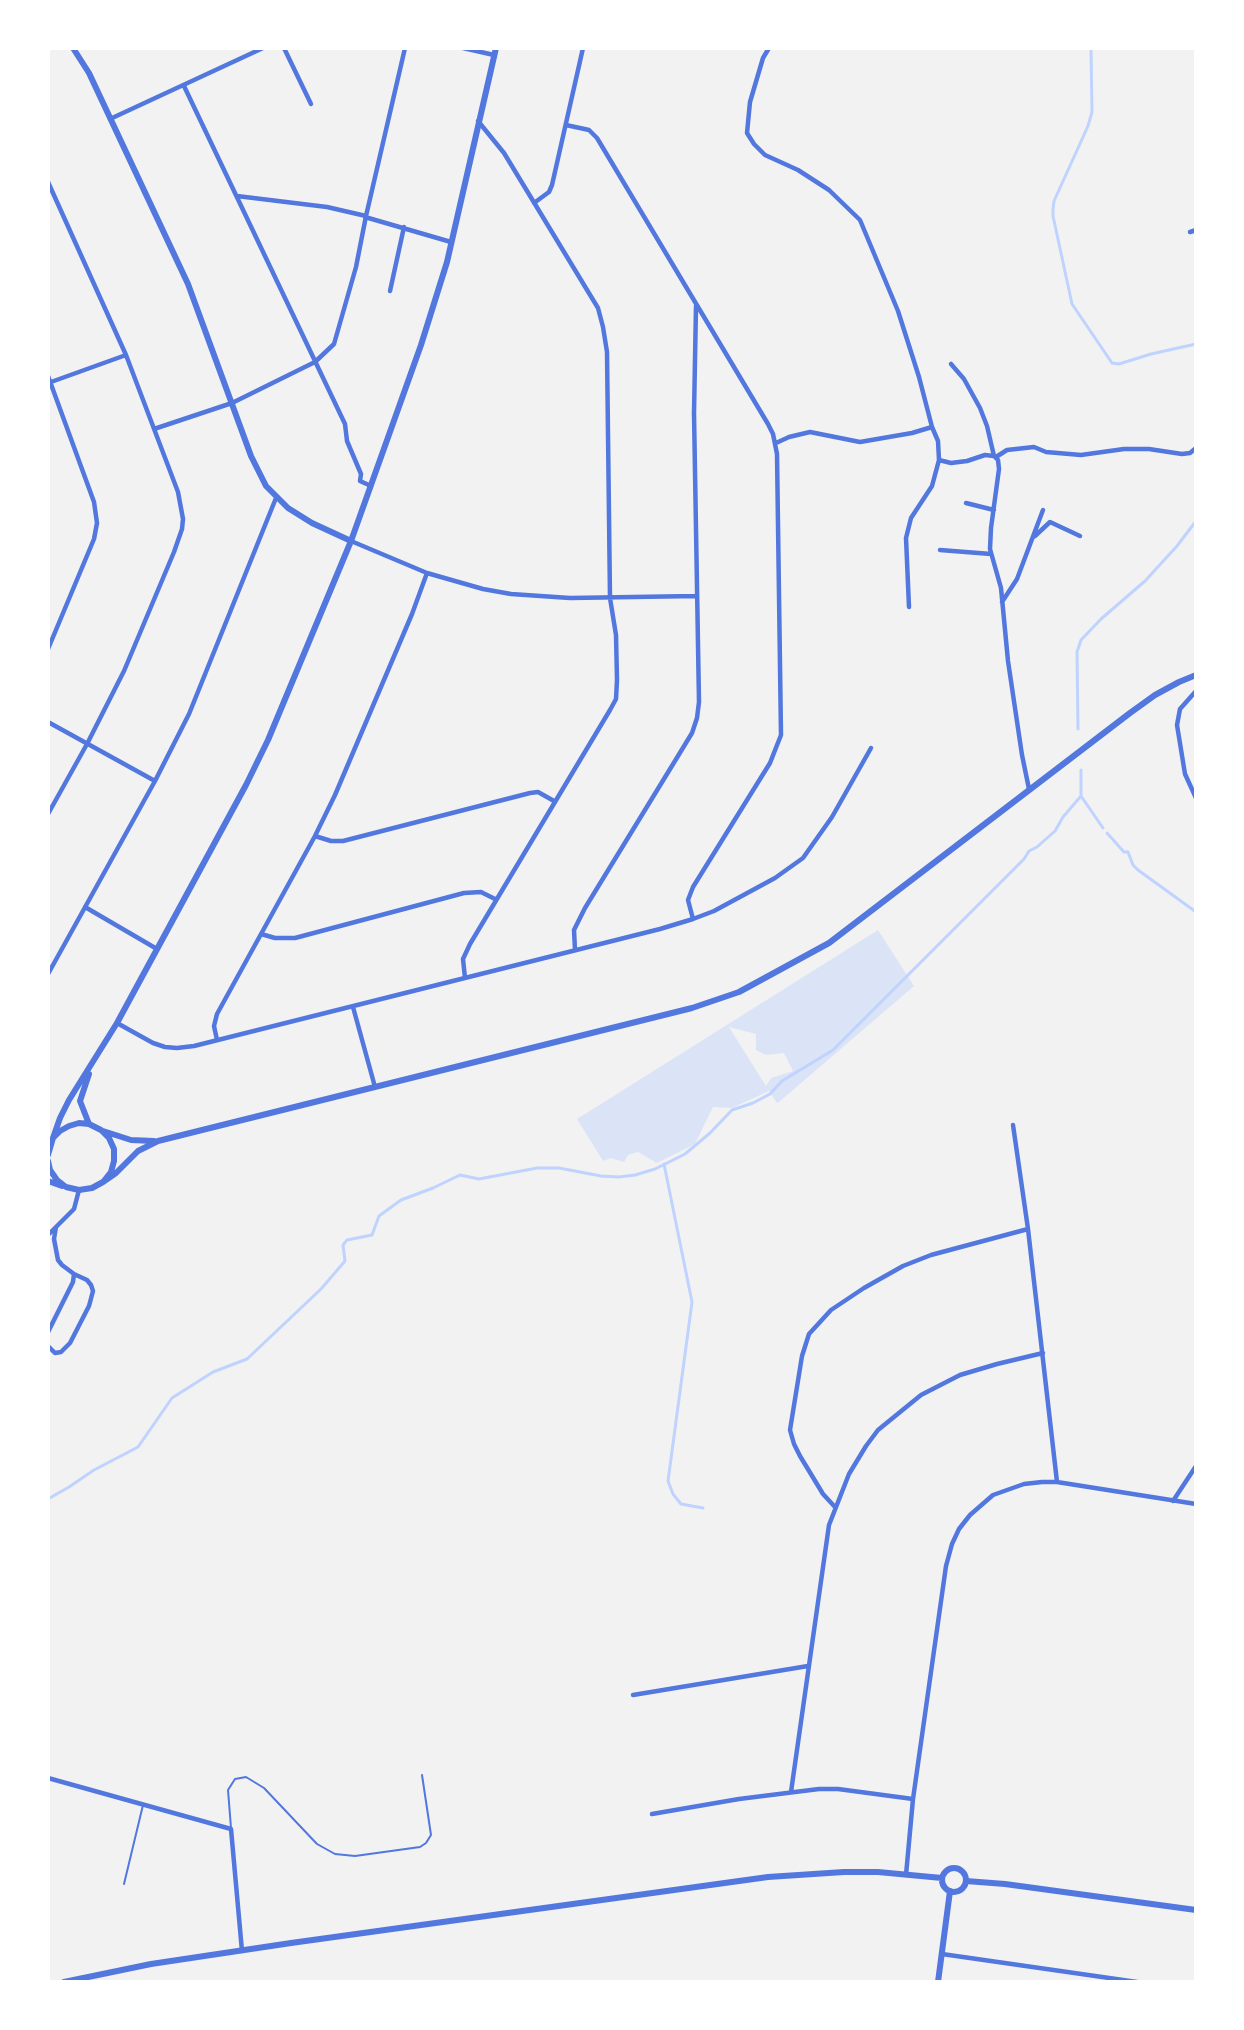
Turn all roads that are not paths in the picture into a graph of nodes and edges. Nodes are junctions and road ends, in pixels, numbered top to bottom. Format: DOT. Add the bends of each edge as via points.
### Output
graph roads {
  1 [pos="74,48"];
  2 [pos="263,48"];
  3 [pos="284,48"];
  4 [pos="405,48"];
  5 [pos="464,48"];
  6 [pos="583,48"];
  7 [pos="769,48"];
  8 [pos="495,51"];
  9 [pos="184,86"];
  10 [pos="311,104"];
  11 [pos="110,119"];
  12 [pos="478,121"];
  13 [pos="566,124"];
  14 [pos="48,182"];
  15 [pos="237,196"];
  16 [pos="534,203"];
  17 [pos="365,217"];
  18 [pos="404,228"];
  19 [pos="1196,231"];
  20 [pos="1190,232"];
  21 [pos="451,242"];
  22 [pos="390,291"];
  23 [pos="696,305"];
  24 [pos="126,355"];
  25 [pos="315,362"];
  26 [pos="951,363"];
  27 [pos="49,379"];
  28 [pos="232,403"];
  29 [pos="932,427"];
  30 [pos="154,429"];
  31 [pos="776,443"];
  32 [pos="1196,448"];
  33 [pos="995,456"];
  34 [pos="939,460"];
  35 [pos="372,487"];
  36 [pos="276,498"];
  37 [pos="966,503"];
  38 [pos="994,510"];
  39 [pos="1043,510"];
  40 [pos="1080,536"];
  41 [pos="1033,538"];
  42 [pos="351,541"];
  43 [pos="940,550"];
  44 [pos="991,554"];
  45 [pos="427,573"];
  46 [pos="696,596"];
  47 [pos="610,598"];
  48 [pos="1002,602"];
  49 [pos="909,607"];
  50 [pos="48,649"];
  51 [pos="1196,675"];
  52 [pos="1196,691"];
  53 [pos="48,722"];
  54 [pos="87,744"];
  55 [pos="871,748"];
  56 [pos="155,781"];
  57 [pos="1029,789"];
  58 [pos="1196,798"];
  59 [pos="554,801"];
  60 [pos="48,814"];
  61 [pos="315,836"];
  62 [pos="495,899"];
  63 [pos="85,907"];
  64 [pos="693,919"];
  65 [pos="261,934"];
  66 [pos="157,949"];
  67 [pos="575,950"];
  68 [pos="48,974"];
  69 [pos="465,978"];
  70 [pos="353,1007"];
  71 [pos="117,1023"];
  72 [pos="217,1040"];
  73 [pos="93,1065"];
  74 [pos="375,1087"];
  75 [pos="89,1124"];
  76 [pos="1013,1125"];
  77 [pos="101,1130"];
  78 [pos="53,1138"];
  79 [pos="158,1142"];
  80 [pos="48,1148"];
  81 [pos="48,1155"];
  82 [pos="48,1161"];
  83 [pos="48,1181"];
  84 [pos="103,1182"];
  85 [pos="66,1187"];
  86 [pos="79,1190"];
  87 [pos="56,1227"];
  88 [pos="1028,1229"];
  89 [pos="48,1235"];
  90 [pos="74,1274"];
  91 [pos="48,1332"];
  92 [pos="48,1346"];
  93 [pos="1043,1353"];
  94 [pos="1196,1466"];
  95 [pos="1057,1482"];
  96 [pos="1173,1501"];
  97 [pos="1196,1504"];
  98 [pos="835,1506"];
  99 [pos="808,1666"];
  100 [pos="633,1695"];
  101 [pos="422,1775"];
  102 [pos="48,1778"];
  103 [pos="791,1792"];
  104 [pos="913,1799"];
  105 [pos="143,1805"];
  106 [pos="652,1814"];
  107 [pos="231,1829"];
  108 [pos="906,1875"];
  109 [pos="942,1878"];
  110 [pos="966,1881"];
  111 [pos="124,1884"];
  112 [pos="950,1891"];
  113 [pos="1196,1910"];
  114 [pos="242,1950"];
  115 [pos="942,1954"];
  116 [pos="64,1982"];
  117 [pos="938,1982"];
  118 [pos="1137,1982"];
  1 -- 11 [label="street"];
  2 -- 9 [label="street"];
  3 -- 10 [label="street"];
  4 -- 17 [label="street"];
  5 -- 8 [label="street"];
  6 -- 13 [label="street"];
  7 -- 29 [label="street" via="750,102 747,133 765,155 829,190 860,220 898,311"];
  8 -- 12 [label="street"];
  9 -- 11 [label="street"];
  9 -- 15 [label="street"];
  11 -- 28 [label="street" via="189,284"];
  12 -- 16 [label="street" via="504,153"];
  12 -- 21 [label="street"];
  13 -- 16 [label="street" via="552,185"];
  13 -- 23 [label="street" via="589,130 597,138"];
  14 -- 24 [label="street"];
  15 -- 17 [label="street" via="327,207"];
  15 -- 25 [label="street"];
  16 -- 47 [label="street" via="597,308 603,327 607,352"];
  17 -- 18 [label="street"];
  17 -- 25 [label="street" via="337,338"];
  18 -- 21 [label="street"];
  18 -- 22 [label="street"];
  19 -- 20 [label="street"];
  21 -- 35 [label="street" via="421,345"];
  23 -- 31 [label="street"];
  23 -- 46 [label="street"];
  24 -- 27 [label="street"];
  24 -- 30 [label="street"];
  25 -- 28 [label="street"];
  25 -- 35 [label="street" via="345,424 360,481"];
  26 -- 33 [label="street" via="980,408"];
  27 -- 50 [label="street" via="94,502 97,523 94,539"];
  28 -- 30 [label="street"];
  28 -- 36 [label="street" via="259,473"];
  29 -- 31 [label="street" via="861,442 810,432"];
  29 -- 34 [label="street"];
  30 -- 54 [label="street" via="178,492 182,529 124,671"];
  31 -- 64 [label="street" via="781,735 770,763 693,887 688,900"];
  32 -- 33 [label="street" via="1182,454 1124,449 1081,455 1034,447 1007,450"];
  33 -- 34 [label="street" via="951,463"];
  33 -- 38 [label="street" via="999,469"];
  34 -- 49 [label="street" via="932,486 911,518 906,538"];
  35 -- 42 [label="street"];
  36 -- 42 [label="street" via="312,523"];
  36 -- 56 [label="street" via="189,714"];
  37 -- 38 [label="street"];
  38 -- 44 [label="street"];
  39 -- 41 [label="street"];
  40 -- 41 [label="street" via="1050,522"];
  41 -- 48 [label="street" via="1017,579"];
  42 -- 45 [label="street"];
  42 -- 66 [label="street" via="268,740"];
  43 -- 44 [label="street"];
  44 -- 48 [label="street"];
  45 -- 47 [label="street" via="511,594"];
  45 -- 61 [label="street"];
  46 -- 47 [label="street"];
  46 -- 67 [label="street" via="699,702 692,733 581,915 574,930"];
  47 -- 59 [label="street" via="616,635 616,699"];
  48 -- 57 [label="street"];
  51 -- 57 [label="street" via="1155,695"];
  52 -- 58 [label="street" via="1180,709 1177,726 1185,774"];
  53 -- 54 [label="street"];
  54 -- 56 [label="street"];
  54 -- 60 [label="street"];
  55 -- 64 [label="street" via="832,817 803,858 775,878"];
  56 -- 63 [label="street"];
  57 -- 74 [label="street" via="829,943 739,992 692,1008"];
  59 -- 61 [label="street" via="538,792 530,793 343,841"];
  59 -- 62 [label="street"];
  61 -- 65 [label="street"];
  62 -- 65 [label="street" via="481,892 464,893 295,938"];
  62 -- 69 [label="street" via="466,951"];
  63 -- 66 [label="street"];
  63 -- 68 [label="street"];
  64 -- 67 [label="street"];
  65 -- 72 [label="street" via="217,1014"];
  66 -- 71 [label="street"];
  67 -- 69 [label="street"];
  69 -- 70 [label="street"];
  70 -- 72 [label="street"];
  70 -- 74 [label="street"];
  71 -- 72 [label="street" via="165,1047"];
  71 -- 73 [label="street"];
  73 -- 75 [label="street" via="80,1101"];
  73 -- 78 [label="street" via="69,1100"];
  74 -- 79 [label="street"];
  75 -- 77 [label="street"];
  75 -- 78 [label="street" via="69,1126"];
  76 -- 88 [label="street"];
  77 -- 79 [label="street" via="131,1140"];
  77 -- 84 [label="street" via="114,1149 111,1172"];
  78 -- 80 [label="street"];
  79 -- 84 [label="street" via="138,1151"];
  80 -- 81 [label="street"];
  82 -- 85 [label="street" via="50,1170"];
  83 -- 85 [label="street"];
  84 -- 86 [label="street"];
  85 -- 86 [label="street"];
  86 -- 87 [label="street" via="74,1209"];
  87 -- 89 [label="street"];
  87 -- 90 [label="street" via="58,1260"];
  88 -- 93 [label="street"];
  88 -- 98 [label="street" via="903,1266 831,1310 809,1334 790,1430 800,1456"];
  90 -- 91 [label="street" via="74,1282"];
  90 -- 92 [label="street" via="91,1285 89,1306 70,1343 61,1352 56,1353"];
  93 -- 95 [label="street"];
  93 -- 98 [label="street" via="960,1375 921,1395 866,1446"];
  94 -- 96 [label="street"];
  95 -- 96 [label="street"];
  95 -- 104 [label="street" via="1024,1484 993,1495 969,1515 952,1544"];
  96 -- 97 [label="street"];
  98 -- 99 [label="street"];
  99 -- 100 [label="street"];
  99 -- 103 [label="street"];
  101 -- 107 [label="lane" via="431,1835 420,1847 355,1856 335,1854 317,1844 264,1788 246,1777 235,1779 228,1790"];
  102 -- 105 [label="street"];
  103 -- 104 [label="street" via="838,1789"];
  103 -- 106 [label="street"];
  104 -- 108 [label="street"];
  105 -- 107 [label="street"];
  105 -- 111 [label="lane"];
  107 -- 114 [label="street"];
  108 -- 109 [label="street"];
  108 -- 114 [label="street" via="844,1872 780,1876"];
  109 -- 110 [label="street" via="954,1868 964,1873"];
  109 -- 112 [label="street"];
  110 -- 112 [label="street" via="959,1891"];
  110 -- 113 [label="street"];
  112 -- 115 [label="street"];
  114 -- 116 [label="street"];
  115 -- 117 [label="street"];
  115 -- 118 [label="street"];
}
